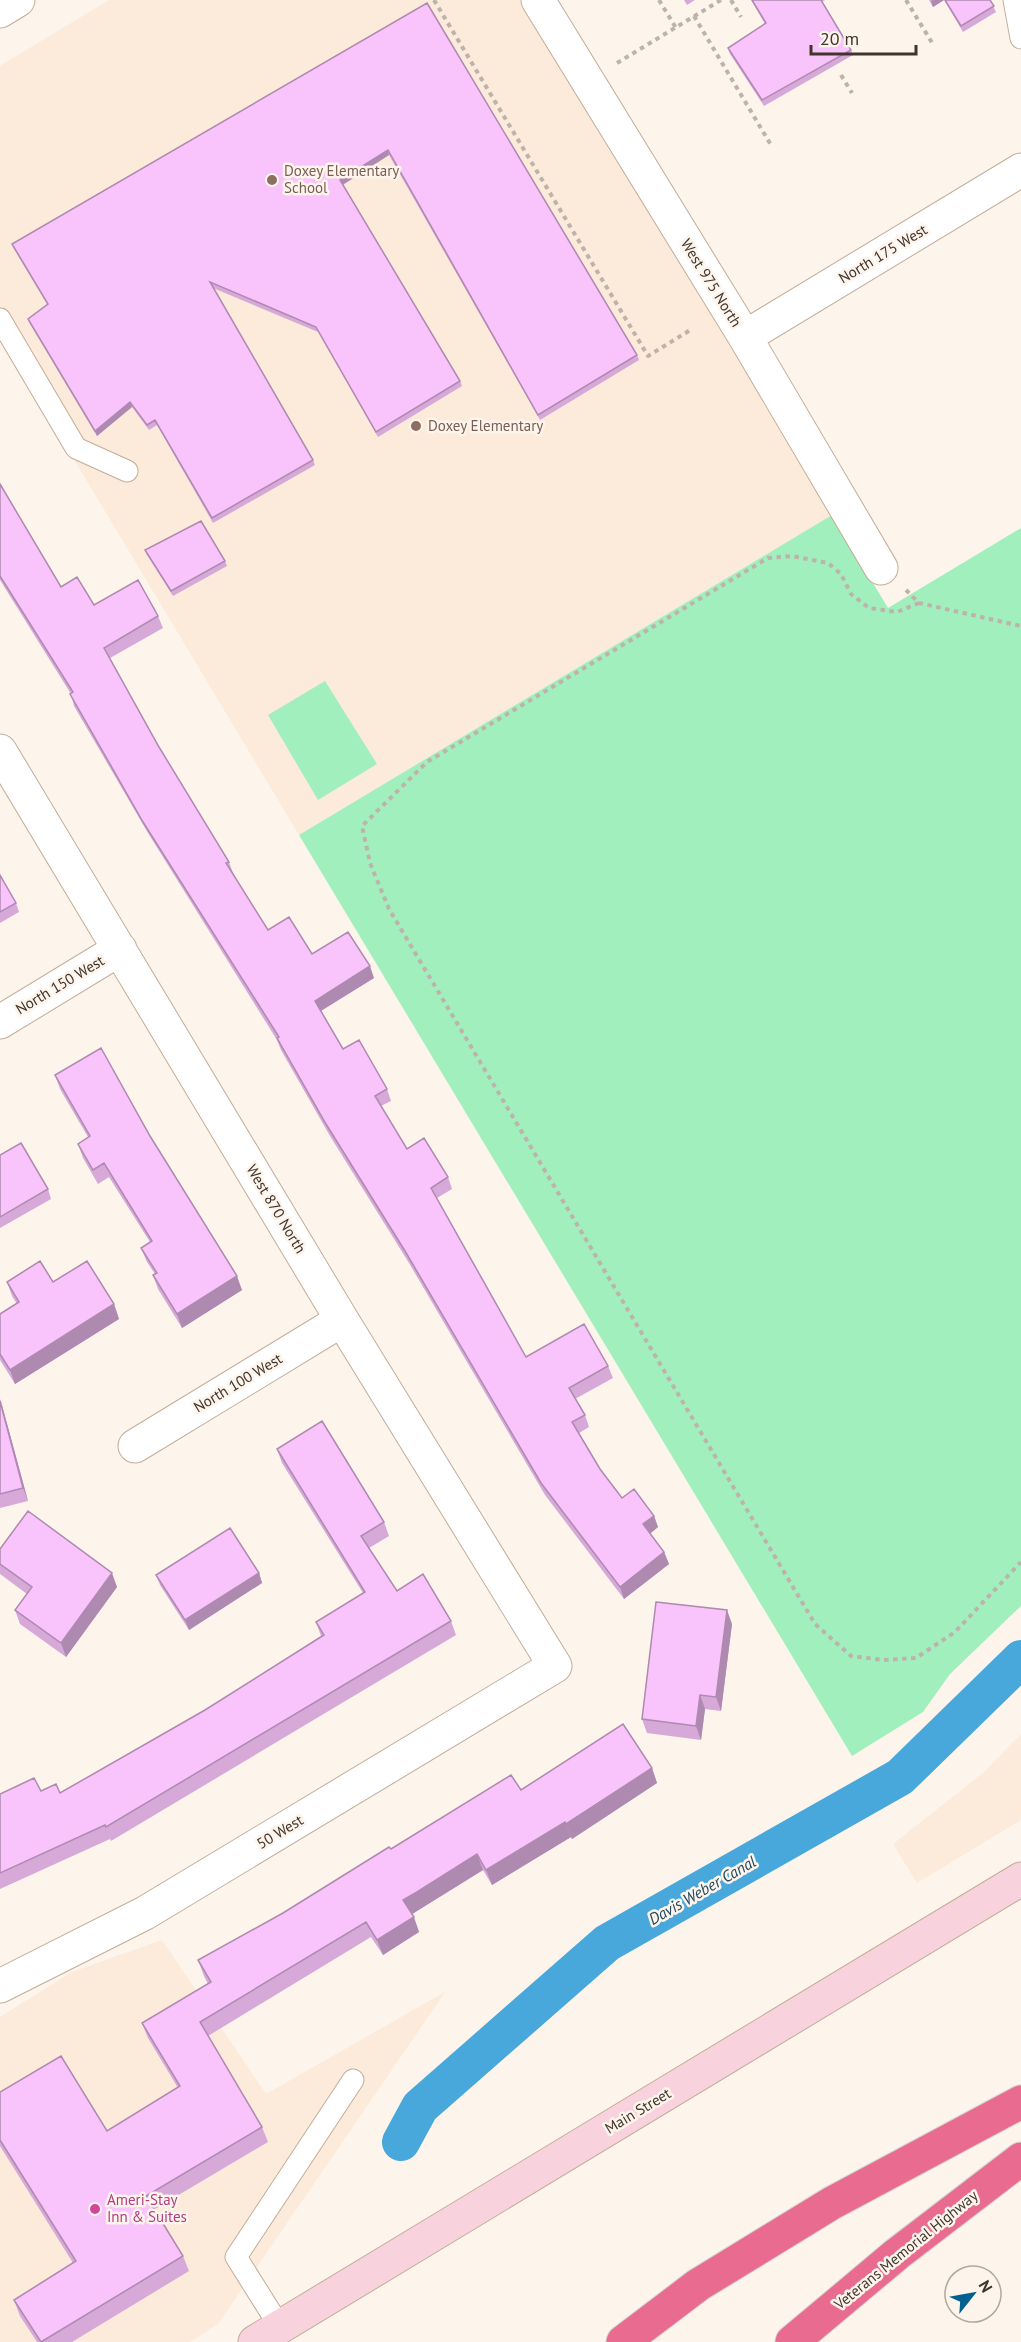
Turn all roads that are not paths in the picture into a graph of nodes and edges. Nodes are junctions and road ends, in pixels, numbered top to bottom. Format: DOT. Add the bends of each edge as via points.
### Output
graph roads {
  1 [pos="18,0"];
  2 [pos="538,0"];
  3 [pos="1014,0"];
  4 [pos="0,11"];
  5 [pos="1021,38"];
  6 [pos="1021,171"];
  7 [pos="0,319"];
  8 [pos="745,337"];
  9 [pos="126,471"];
  10 [pos="881,568"];
  11 [pos="0,750"];
  12 [pos="120,949"];
  13 [pos="0,1022"];
  14 [pos="342,1320"];
  15 [pos="135,1446"];
  16 [pos="555,1666"];
  17 [pos="1021,1879"];
  18 [pos="0,1986"];
  19 [pos="353,2080"];
  20 [pos="1021,2102"];
  21 [pos="1021,2159"];
  22 [pos="267,2335"];
  23 [pos="623,2342"];
  24 [pos="792,2342"];
  1 -- 4 [label="street"];
  2 -- 8 [label="street, West 975 North"];
  3 -- 5 [label="lane"];
  6 -- 8 [label="street, North 175 West"];
  7 -- 9 [label="lane" via="76,448"];
  8 -- 10 [label="street, West 975 North"];
  11 -- 12 [label="street, West 870 North"];
  12 -- 13 [label="street, North 150 West"];
  12 -- 14 [label="street, West 870 North"];
  14 -- 15 [label="street, North 100 West"];
  14 -- 16 [label="street, West 870 North"];
  16 -- 18 [label="street, 50 West" via="145,1913"];
  17 -- 22 [label="main road, Main Street"];
  19 -- 22 [label="lane" via="236,2257"];
  20 -- 23 [label="highway" via="832,2203 698,2285"];
  21 -- 24 [label="highway, Veterans Memorial Highway" via="897,2254"];
}
